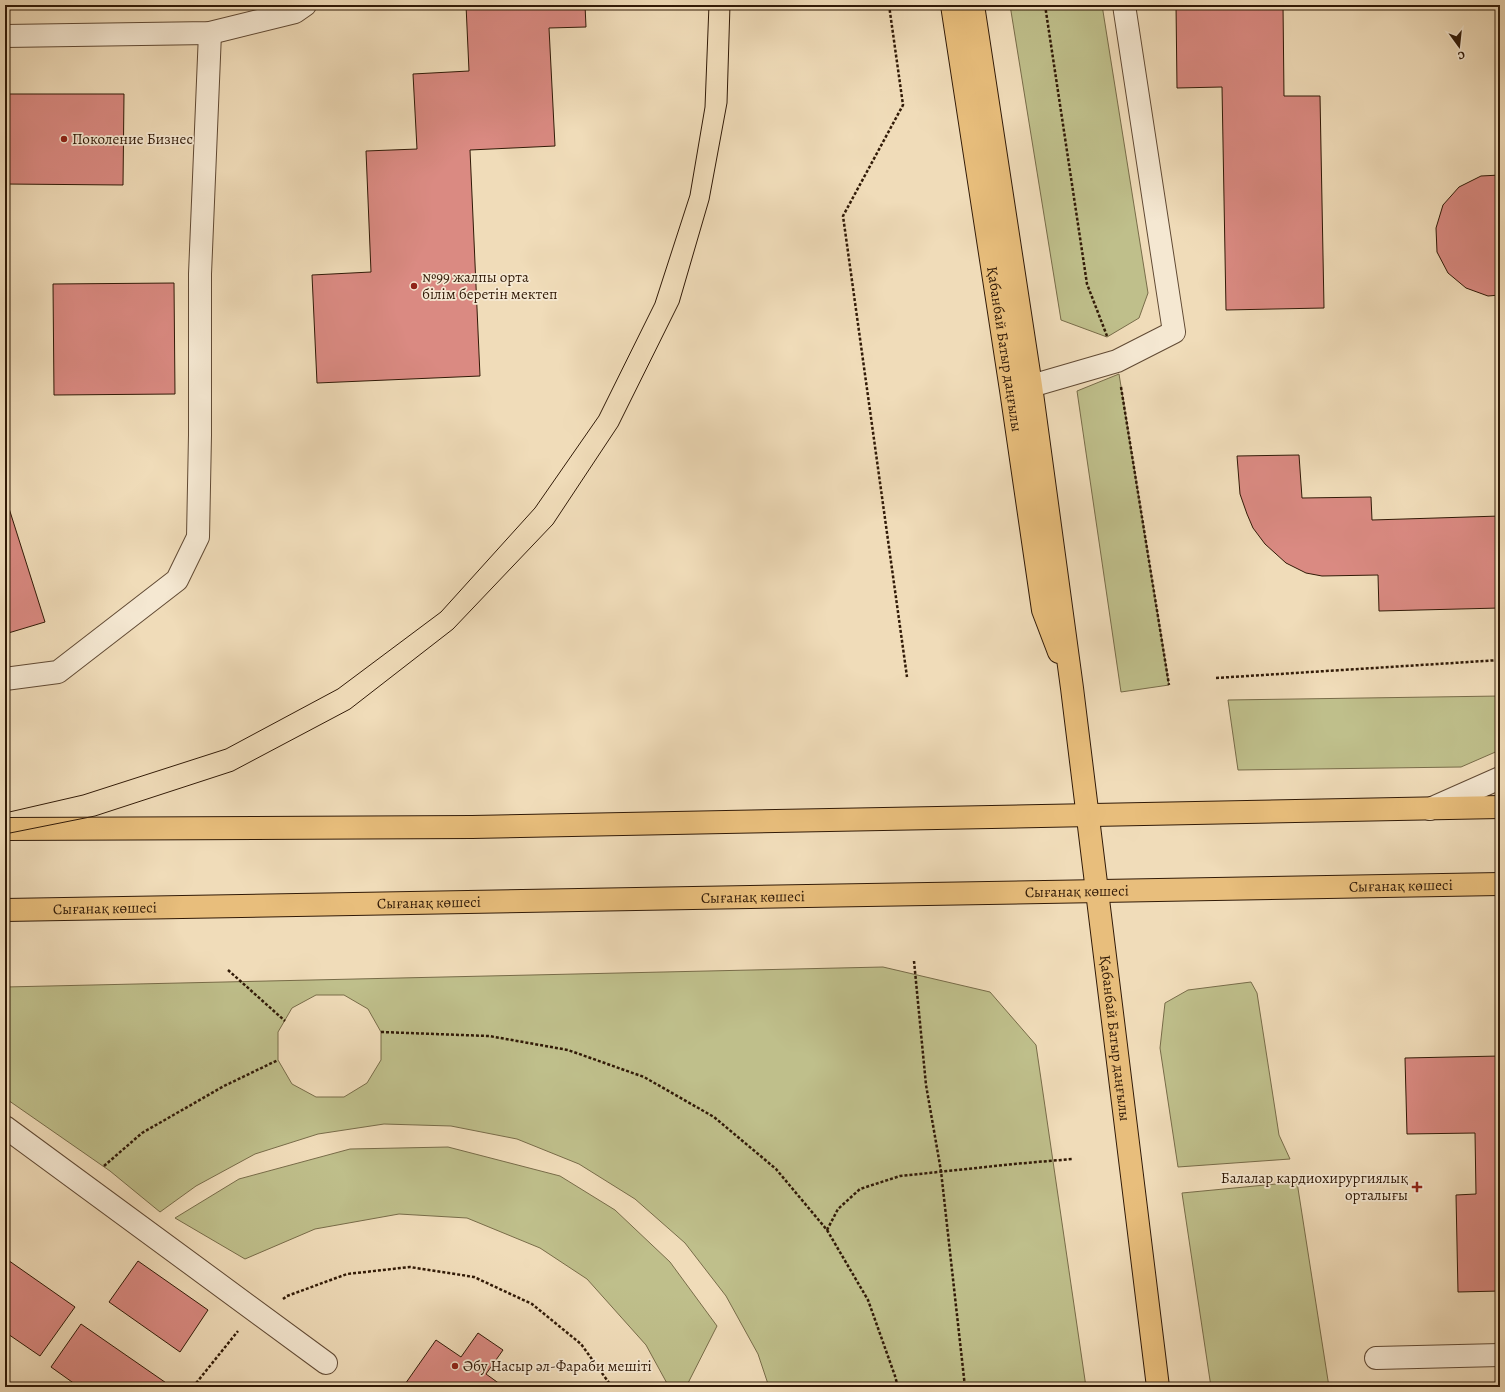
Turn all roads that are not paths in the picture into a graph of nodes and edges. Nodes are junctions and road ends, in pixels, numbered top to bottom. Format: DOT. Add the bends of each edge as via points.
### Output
graph roads {
  1 [pos="305,5"];
  2 [pos="952,5"];
  3 [pos="973,5"];
  4 [pos="1124,5"];
  5 [pos="210,33"];
  6 [pos="5,36"];
  7 [pos="1031,386"];
  8 [pos="5,679"];
  9 [pos="1072,688"];
  10 [pos="1500,778"];
  11 [pos="1500,807"];
  12 [pos="1430,809"];
  13 [pos="1088,816"];
  14 [pos="5,829"];
  15 [pos="1500,884"];
  16 [pos="1097,892"];
  17 [pos="5,910"];
  18 [pos="5,1128"];
  19 [pos="1500,1355"];
  20 [pos="1376,1358"];
  21 [pos="326,1363"];
  22 [pos="1158,1387"];
  1 -- 5 [label="street" via="294,12"];
  2 -- 9 [label="main road, Қабанбай Батыр даңғылы" via="1043,610"];
  3 -- 7 [label="main road, Қабанбай Батыр даңғылы"];
  4 -- 7 [label="street" via="1174,332 1117,362"];
  5 -- 6 [label="street"];
  5 -- 8 [label="street" via="200,274 198,537 177,580 58,672"];
  7 -- 9 [label="main road, Қабанбай Батыр даңғылы"];
  9 -- 13 [label="main road, Қабанбай Батыр даңғылы"];
  10 -- 12 [label="street"];
  11 -- 12 [label="main road"];
  12 -- 13 [label="main road"];
  13 -- 14 [label="main road" via="472,827"];
  13 -- 16 [label="main road, Қабанбай Батыр даңғылы"];
  15 -- 16 [label="main road, Сығанақ көшесі"];
  16 -- 17 [label="main road, Сығанақ көшесі"];
  16 -- 22 [label="main road, Қабанбай Батыр даңғылы"];
  18 -- 21 [label="street"];
  19 -- 20 [label="street"];
}
